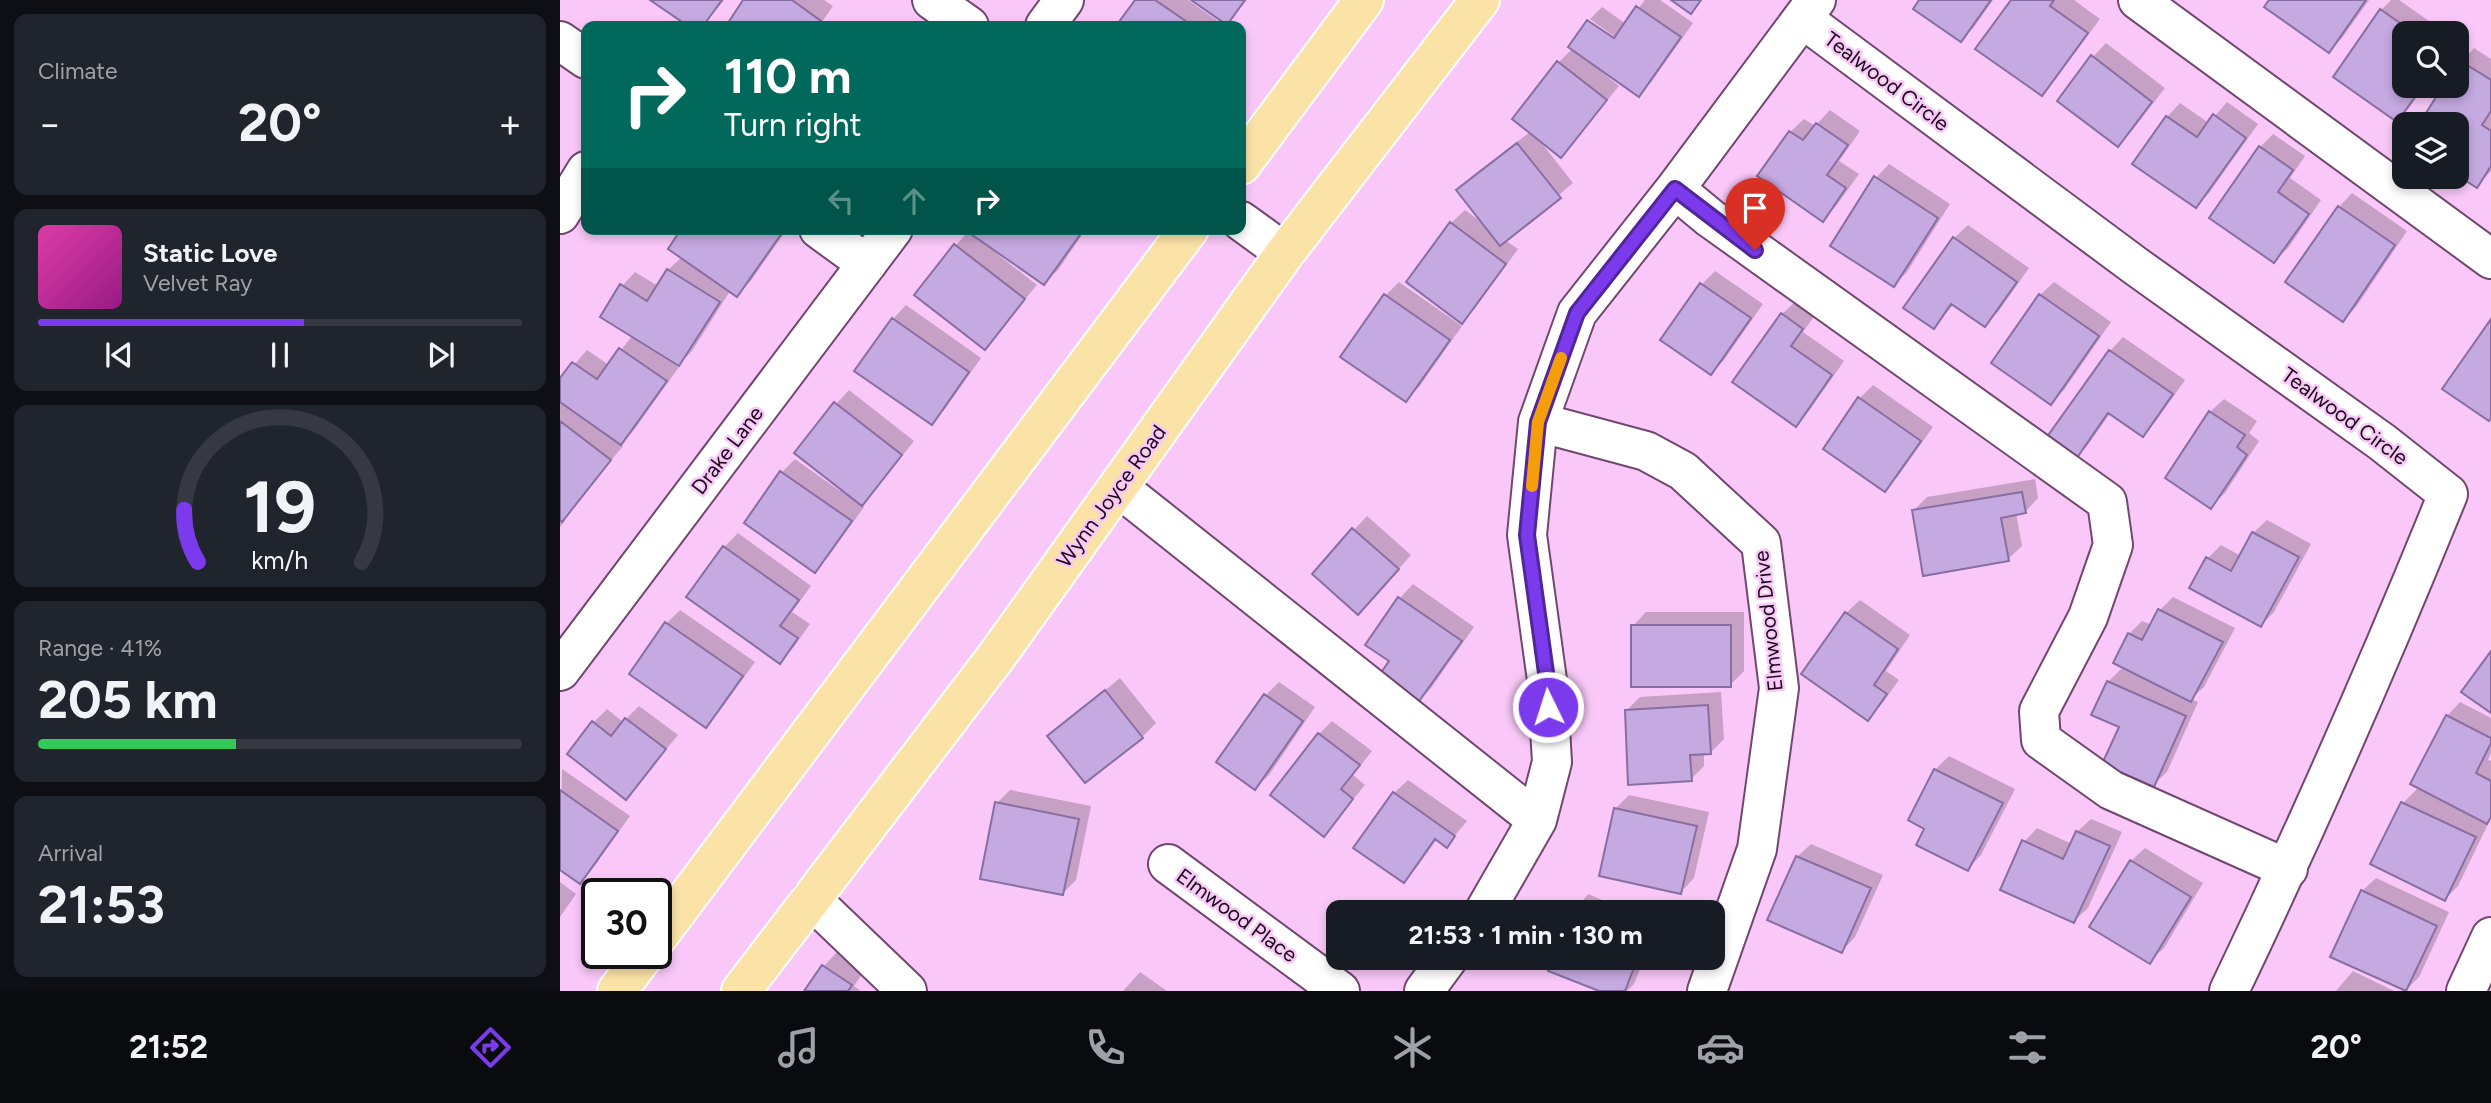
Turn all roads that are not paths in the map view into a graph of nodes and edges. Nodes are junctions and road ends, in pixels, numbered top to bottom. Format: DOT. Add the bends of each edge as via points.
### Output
graph roads {
  1 [pos="932,0"];
  2 [pos="1064,0"];
  3 [pos="1364,0"];
  4 [pos="1480,0"];
  5 [pos="2138,0"];
  6 [pos="1810,9"];
  7 [pos="962,21"];
  8 [pos="1049,21"];
  9 [pos="560,41"];
  10 [pos="581,56"];
  11 [pos="1246,158"];
  12 [pos="581,178"];
  13 [pos="1675,189"];
  14 [pos="560,214"];
  15 [pos="1246,225"];
  16 [pos="827,235"];
  17 [pos="889,235"];
  18 [pos="1184,235"];
  19 [pos="1285,253"];
  20 [pos="2491,259"];
  21 [pos="867,264"];
  22 [pos="1538,422"];
  23 [pos="1118,487"];
  24 [pos="560,671"];
  25 [pos="1537,820"];
  26 [pos="1168,864"];
  27 [pos="2288,869"];
  28 [pos="811,899"];
  29 [pos="1491,900"];
  30 [pos="672,918"];
  31 [pos="2491,937"];
  32 [pos="634,969"];
  33 [pos="1440,970"];
  34 [pos="617,991"];
  35 [pos="741,991"];
  36 [pos="907,991"];
  37 [pos="1340,991"];
  38 [pos="1424,991"];
  39 [pos="1707,991"];
  40 [pos="2229,991"];
  41 [pos="2466,991"];
  1 -- 7 [label="street"];
  2 -- 8 [label="street"];
  3 -- 11 [label="main road"];
  4 -- 19 [label="main road, Wynn Joyce Road"];
  5 -- 20 [label="street"];
  6 -- 13 [label="street"];
  6 -- 27 [label="street, Tealwood Circle" via="2137,267 2382,442 2448,495"];
  9 -- 10 [label="street"];
  12 -- 14 [label="street"];
  13 -- 22 [label="street" via="1577,313"];
  13 -- 27 [label="street" via="2107,502 2113,545 2088,617 2039,711 2041,740 2111,790"];
  15 -- 19 [label="street"];
  16 -- 21 [label="street"];
  17 -- 21 [label="street, Drake Lane"];
  18 -- 30 [label="main road"];
  19 -- 23 [label="main road, Wynn Joyce Road"];
  21 -- 24 [label="street, Drake Lane"];
  22 -- 25 [label="street" via="1527,535 1547,680 1552,762"];
  22 -- 39 [label="street, Elmwood Drive" via="1646,451 1683,471 1761,543 1779,688 1757,849"];
  23 -- 25 [label="street"];
  23 -- 28 [label="main road, Wynn Joyce Road" via="996,657"];
  25 -- 29 [label="street"];
  26 -- 37 [label="street, Elmwood Place"];
  27 -- 40 [label="street, Tealwood Circle"];
  28 -- 35 [label="main road, Wynn Joyce Road"];
  28 -- 36 [label="street"];
  31 -- 41 [label="street"];
  32 -- 34 [label="main road"];
  33 -- 38 [label="street"];
}
